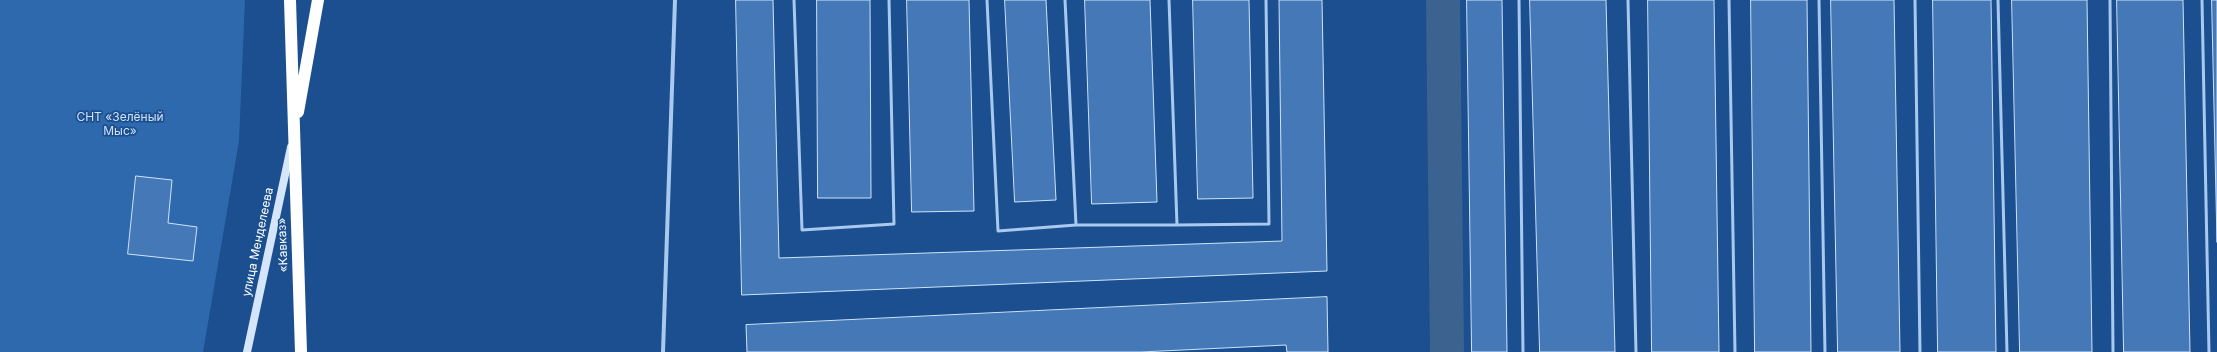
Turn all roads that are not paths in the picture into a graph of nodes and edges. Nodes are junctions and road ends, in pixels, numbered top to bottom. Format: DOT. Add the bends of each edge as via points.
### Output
graph roads {
  1 [pos="290,0"];
  2 [pos="318,0"];
  3 [pos="675,0"];
  4 [pos="794,0"];
  5 [pos="889,0"];
  6 [pos="987,0"];
  7 [pos="1065,0"];
  8 [pos="1170,0"];
  9 [pos="1266,0"];
  10 [pos="1519,0"];
  11 [pos="1628,0"];
  12 [pos="1729,0"];
  13 [pos="1819,0"];
  14 [pos="1915,0"];
  15 [pos="1998,0"];
  16 [pos="2110,0"];
  17 [pos="2202,0"];
  18 [pos="293,137"];
  19 [pos="1076,225"];
  20 [pos="1177,225"];
  21 [pos="247,352"];
  22 [pos="301,352"];
  23 [pos="663,352"];
  24 [pos="1523,352"];
  25 [pos="1636,352"];
  26 [pos="1735,352"];
  27 [pos="1825,352"];
  28 [pos="1920,352"];
  29 [pos="2007,352"];
  30 [pos="2113,352"];
  31 [pos="2209,352"];
  1 -- 18 [label="highway, «Кавказ»"];
  2 -- 18 [label="highway, «Кавказ»"];
  3 -- 23 [label="street"];
  4 -- 5 [label="lane" via="802,230 894,224"];
  6 -- 19 [label="lane" via="998,231"];
  7 -- 19 [label="lane"];
  8 -- 20 [label="lane"];
  9 -- 20 [label="lane" via="1269,224"];
  10 -- 24 [label="lane"];
  11 -- 25 [label="lane"];
  12 -- 26 [label="lane"];
  13 -- 27 [label="lane"];
  14 -- 28 [label="lane"];
  15 -- 29 [label="lane"];
  16 -- 30 [label="lane"];
  17 -- 31 [label="lane"];
  18 -- 21 [label="main road, улица Менделеева"];
  18 -- 22 [label="highway, «Кавказ»"];
  19 -- 20 [label="lane"];
}
